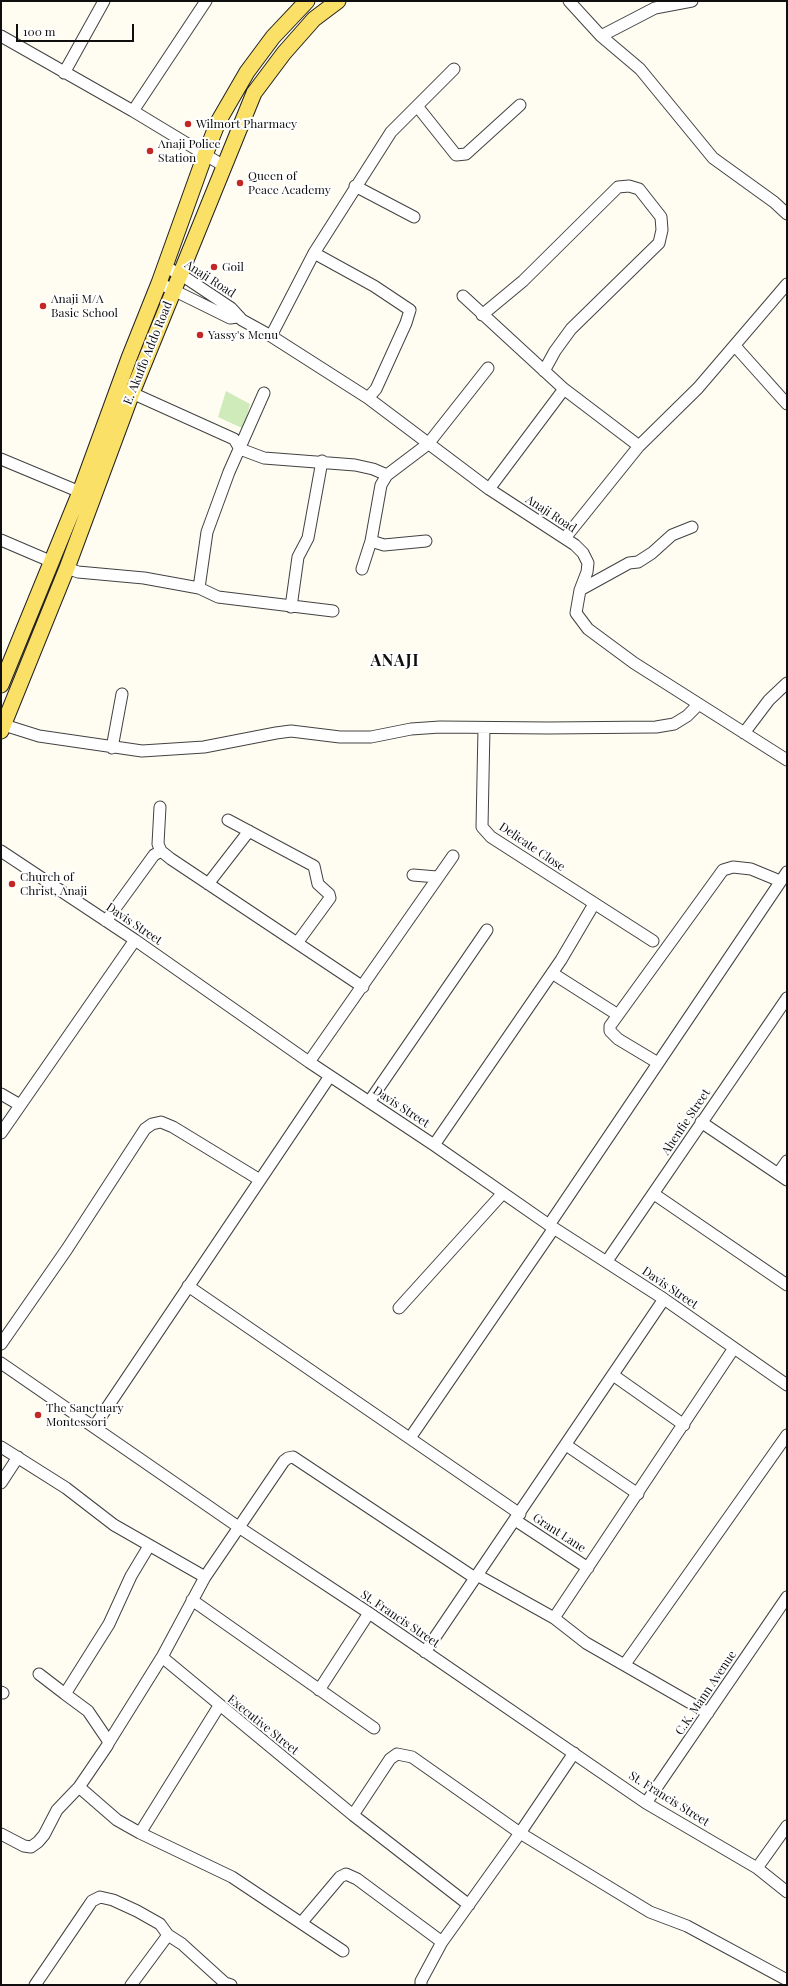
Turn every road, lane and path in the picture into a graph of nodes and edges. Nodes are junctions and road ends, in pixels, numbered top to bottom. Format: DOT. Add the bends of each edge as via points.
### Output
graph roads {
  1 [pos="104,1"];
  2 [pos="206,1"];
  3 [pos="307,1"];
  4 [pos="338,1"];
  5 [pos="569,1"];
  6 [pos="692,1"];
  7 [pos="1,36"];
  8 [pos="602,36"];
  9 [pos="454,69"];
  10 [pos="64,73"];
  11 [pos="520,105"];
  12 [pos="417,106"];
  13 [pos="133,111"];
  14 [pos="204,155"];
  15 [pos="224,166"];
  16 [pos="355,186"];
  17 [pos="787,214"];
  18 [pos="414,217"];
  19 [pos="314,253"];
  20 [pos="165,268"];
  21 [pos="180,274"];
  22 [pos="159,283"];
  23 [pos="787,284"];
  24 [pos="173,290"];
  25 [pos="463,296"];
  26 [pos="482,315"];
  27 [pos="238,317"];
  28 [pos="271,336"];
  29 [pos="734,346"];
  30 [pos="488,368"];
  31 [pos="544,370"];
  32 [pos="564,389"];
  33 [pos="132,393"];
  34 [pos="264,393"];
  35 [pos="368,398"];
  36 [pos="787,404"];
  37 [pos="428,444"];
  38 [pos="639,446"];
  39 [pos="240,448"];
  40 [pos="1,459"];
  41 [pos="322,461"];
  42 [pos="387,475"];
  43 [pos="489,489"];
  44 [pos="80,492"];
  45 [pos="692,527"];
  46 [pos="565,538"];
  47 [pos="1,540"];
  48 [pos="426,540"];
  49 [pos="371,541"];
  50 [pos="50,561"];
  51 [pos="67,568"];
  52 [pos="362,569"];
  53 [pos="199,588"];
  54 [pos="580,590"];
  55 [pos="291,607"];
  56 [pos="333,611"];
  57 [pos="787,683"];
  58 [pos="1,685"];
  59 [pos="122,694"];
  60 [pos="699,704"];
  61 [pos="2,728"];
  62 [pos="484,728"];
  63 [pos="744,733"];
  64 [pos="112,748"];
  65 [pos="787,760"];
  66 [pos="160,807"];
  67 [pos="228,820"];
  68 [pos="249,832"];
  69 [pos="1,851"];
  70 [pos="161,851"];
  71 [pos="453,856"];
  72 [pos="787,872"];
  73 [pos="413,875"];
  74 [pos="437,877"];
  75 [pos="780,882"];
  76 [pos="208,884"];
  77 [pos="594,904"];
  78 [pos="106,921"];
  79 [pos="488,930"];
  80 [pos="135,940"];
  81 [pos="653,942"];
  82 [pos="297,943"];
  83 [pos="552,973"];
  84 [pos="363,987"];
  85 [pos="787,998"];
  86 [pos="618,1016"];
  87 [pos="309,1062"];
  88 [pos="658,1063"];
  89 [pos="330,1076"];
  90 [pos="1,1094"];
  91 [pos="368,1102"];
  92 [pos="20,1105"];
  93 [pos="701,1122"];
  94 [pos="1,1133"];
  95 [pos="434,1145"];
  96 [pos="787,1161"];
  97 [pos="782,1177"];
  98 [pos="260,1180"];
  99 [pos="502,1193"];
  100 [pos="654,1194"];
  101 [pos="552,1226"];
  102 [pos="607,1261"];
  103 [pos="787,1285"];
  104 [pos="188,1286"];
  105 [pos="664,1299"];
  106 [pos="399,1308"];
  107 [pos="1,1344"];
  108 [pos="734,1348"];
  109 [pos="1,1364"];
  110 [pos="613,1375"];
  111 [pos="787,1385"];
  112 [pos="684,1425"];
  113 [pos="94,1427"];
  114 [pos="787,1435"];
  115 [pos="410,1438"];
  116 [pos="566,1445"];
  117 [pos="1,1447"];
  118 [pos="18,1457"];
  119 [pos="1,1483"];
  120 [pos="638,1494"];
  121 [pos="518,1517"];
  122 [pos="240,1528"];
  123 [pos="149,1546"];
  124 [pos="588,1568"];
  125 [pos="476,1576"];
  126 [pos="205,1577"];
  127 [pos="787,1597"];
  128 [pos="192,1600"];
  129 [pos="369,1613"];
  130 [pos="554,1618"];
  131 [pos="425,1652"];
  132 [pos="162,1657"];
  133 [pos="625,1664"];
  134 [pos="39,1674"];
  135 [pos="319,1690"];
  136 [pos="65,1694"];
  137 [pos="219,1706"];
  138 [pos="708,1714"];
  139 [pos="374,1728"];
  140 [pos="109,1742"];
  141 [pos="574,1753"];
  142 [pos="79,1787"];
  143 [pos="646,1803"];
  144 [pos="353,1815"];
  145 [pos="787,1826"];
  146 [pos="140,1833"];
  147 [pos="520,1833"];
  148 [pos="1,1834"];
  149 [pos="756,1868"];
  150 [pos="787,1892"];
  151 [pos="469,1905"];
  152 [pos="302,1922"];
  153 [pos="168,1935"];
  154 [pos="442,1942"];
  155 [pos="343,1951"];
  156 [pos="787,1980"];
  157 [pos="227,1984"];
  158 [pos="35,1985"];
  159 [pos="132,1985"];
  160 [pos="421,1985"];
  1 -- 10 [label="street"];
  2 -- 13 [label="street"];
  3 -- 14 [label="main road, E. Akuffo Addo Road" via="273,36 247,72 218,122"];
  4 -- 15 [label="main road, E. Akuffo Addo Road" via="314,19 254,93"];
  5 -- 8 [label="street"];
  6 -- 8 [label="street" via="655,8"];
  7 -- 10 [label="street"];
  8 -- 17 [label="street" via="640,69 713,158"];
  9 -- 12 [label="street"];
  10 -- 13 [label="street"];
  11 -- 12 [label="street" via="466,154 456,155"];
  12 -- 16 [label="street" via="391,132"];
  13 -- 14 [label="street"];
  14 -- 15 [label="street"];
  14 -- 20 [label="main road, E. Akuffo Addo Road"];
  15 -- 21 [label="main road, E. Akuffo Addo Road"];
  16 -- 18 [label="street"];
  16 -- 19 [label="street"];
  19 -- 28 [label="street"];
  19 -- 35 [label="street" via="374,286 410,310 376,389"];
  20 -- 21 [label="street, Anaji Road"];
  20 -- 22 [label="main road, E. Akuffo Addo Road"];
  21 -- 24 [label="main road, E. Akuffo Addo Road"];
  21 -- 27 [label="street, Anaji Road" via="231,308"];
  22 -- 24 [label="street, Anaji Road"];
  22 -- 44 [label="main road, E. Akuffo Addo Road"];
  23 -- 29 [label="street"];
  24 -- 27 [label="street, Anaji Road" via="230,318"];
  24 -- 33 [label="main road, E. Akuffo Addo Road"];
  25 -- 26 [label="street"];
  26 -- 31 [label="street"];
  26 -- 31 [label="street" via="523,281 618,187 630,186 639,189 661,217 659,243 571,329"];
  27 -- 28 [label="street, Anaji Road"];
  28 -- 35 [label="street, Anaji Road"];
  29 -- 36 [label="street"];
  29 -- 38 [label="street" via="698,388"];
  30 -- 37 [label="street"];
  31 -- 32 [label="street"];
  32 -- 38 [label="street"];
  32 -- 43 [label="street"];
  33 -- 39 [label="street" via="234,440"];
  33 -- 51 [label="main road, E. Akuffo Addo Road"];
  34 -- 39 [label="street"];
  35 -- 37 [label="street, Anaji Road"];
  37 -- 42 [label="street"];
  37 -- 43 [label="street, Anaji Road"];
  38 -- 46 [label="street"];
  39 -- 41 [label="street" via="264,458"];
  39 -- 53 [label="street" via="207,532"];
  40 -- 44 [label="street"];
  41 -- 42 [label="street" via="355,465"];
  41 -- 55 [label="street" via="308,538 298,557"];
  42 -- 49 [label="street" via="381,485"];
  43 -- 46 [label="street, Anaji Road"];
  44 -- 50 [label="main road, E. Akuffo Addo Road"];
  45 -- 54 [label="street" via="672,535 638,562 629,563"];
  46 -- 54 [label="street, Anaji Road" via="583,553 588,563"];
  47 -- 50 [label="street"];
  48 -- 49 [label="street" via="384,545"];
  49 -- 52 [label="street"];
  50 -- 58 [label="main road, E. Akuffo Addo Road"];
  51 -- 53 [label="street" via="78,572 144,578"];
  51 -- 61 [label="main road, E. Akuffo Addo Road"];
  53 -- 55 [label="street" via="218,597"];
  54 -- 60 [label="street, Anaji Road" via="576,613 588,629 634,663"];
  55 -- 56 [label="street"];
  57 -- 63 [label="street" via="769,700"];
  59 -- 64 [label="street"];
  60 -- 62 [label="street" via="674,724 656,727"];
  60 -- 63 [label="street, Anaji Road"];
  61 -- 64 [label="street"];
  62 -- 64 [label="street" via="426,728 371,737 340,737 291,731 204,747 142,751"];
  62 -- 77 [label="street, Delicate Close" via="482,827 491,837"];
  63 -- 65 [label="street, Anaji Road"];
  66 -- 70 [label="street" via="158,844"];
  67 -- 68 [label="street"];
  68 -- 76 [label="street"];
  68 -- 82 [label="street" via="314,866 318,884 329,894 330,898"];
  69 -- 78 [label="street, Davis Street"];
  70 -- 76 [label="street"];
  70 -- 78 [label="street" via="154,855"];
  71 -- 74 [label="street"];
  72 -- 75 [label="street"];
  73 -- 74 [label="street"];
  74 -- 84 [label="street"];
  75 -- 86 [label="street" via="751,869 733,867 723,870"];
  75 -- 88 [label="street"];
  76 -- 82 [label="street"];
  77 -- 81 [label="street, Delicate Close"];
  77 -- 83 [label="street"];
  78 -- 80 [label="street, Davis Street"];
  79 -- 91 [label="street"];
  80 -- 87 [label="street, Davis Street"];
  80 -- 92 [label="street"];
  82 -- 84 [label="street"];
  83 -- 86 [label="street"];
  83 -- 95 [label="street"];
  84 -- 87 [label="street"];
  85 -- 93 [label="street, Ahenfie Street"];
  86 -- 88 [label="street" via="610,1026 610,1031 618,1039"];
  87 -- 89 [label="street, Davis Street"];
  88 -- 101 [label="street"];
  89 -- 91 [label="street, Davis Street"];
  89 -- 98 [label="street"];
  90 -- 92 [label="street"];
  91 -- 95 [label="street, Davis Street"];
  92 -- 94 [label="street"];
  93 -- 97 [label="street"];
  93 -- 100 [label="street, Ahenfie Street"];
  95 -- 99 [label="street, Davis Street"];
  96 -- 97 [label="street"];
  98 -- 104 [label="street"];
  98 -- 107 [label="street" via="174,1127 161,1122 152,1124 145,1129"];
  99 -- 101 [label="street, Davis Street"];
  99 -- 106 [label="street"];
  100 -- 102 [label="street, Ahenfie Street"];
  100 -- 103 [label="street"];
  101 -- 102 [label="street, Davis Street"];
  101 -- 115 [label="street"];
  102 -- 105 [label="street, Davis Street"];
  104 -- 113 [label="street"];
  104 -- 115 [label="street, Grant Lane"];
  105 -- 108 [label="street, Davis Street"];
  105 -- 110 [label="street"];
  108 -- 111 [label="street, Davis Street"];
  108 -- 112 [label="street"];
  109 -- 113 [label="street, St. Francis Street"];
  110 -- 112 [label="street"];
  110 -- 116 [label="street"];
  112 -- 120 [label="street"];
  113 -- 122 [label="street, St. Francis Street"];
  114 -- 133 [label="street"];
  115 -- 121 [label="street, Grant Lane"];
  116 -- 120 [label="street"];
  116 -- 121 [label="street"];
  117 -- 118 [label="street"];
  118 -- 119 [label="street"];
  118 -- 123 [label="street" via="66,1488 114,1525"];
  120 -- 124 [label="street"];
  121 -- 124 [label="street, Grant Lane"];
  121 -- 125 [label="street"];
  122 -- 125 [label="street" via="284,1460 293,1457"];
  122 -- 126 [label="street"];
  122 -- 129 [label="street, St. Francis Street"];
  123 -- 126 [label="street"];
  123 -- 136 [label="street" via="131,1576 109,1624"];
  124 -- 130 [label="street"];
  125 -- 130 [label="street"];
  125 -- 131 [label="street"];
  126 -- 128 [label="street"];
  127 -- 138 [label="street, C.K. Mann Avenue"];
  128 -- 132 [label="street"];
  128 -- 135 [label="street"];
  129 -- 131 [label="street, St. Francis Street"];
  129 -- 135 [label="street"];
  130 -- 133 [label="street" via="586,1643"];
  131 -- 141 [label="street, St. Francis Street"];
  132 -- 137 [label="street, Executive Street"];
  132 -- 140 [label="street"];
  133 -- 138 [label="street"];
  134 -- 136 [label="street"];
  135 -- 139 [label="street"];
  136 -- 140 [label="street" via="88,1711"];
  137 -- 144 [label="street, Executive Street"];
  137 -- 146 [label="street"];
  138 -- 143 [label="street, C.K. Mann Avenue"];
  140 -- 142 [label="street"];
  141 -- 143 [label="street, St. Francis Street"];
  141 -- 147 [label="street"];
  142 -- 146 [label="street" via="117,1820"];
  142 -- 148 [label="street" via="57,1810 44,1835 31,1847"];
  143 -- 149 [label="street, St. Francis Street"];
  144 -- 147 [label="street" via="390,1759 397,1754 405,1754"];
  144 -- 151 [label="street, Executive Street"];
  145 -- 149 [label="street"];
  146 -- 152 [label="street" via="232,1877"];
  147 -- 151 [label="street"];
  147 -- 156 [label="street" via="650,1912 687,1926"];
  149 -- 150 [label="street, St. Francis Street"];
  151 -- 154 [label="street"];
  152 -- 154 [label="street" via="340,1877 346,1874 357,1879"];
  152 -- 155 [label="street"];
  153 -- 157 [label="street" via="182,1944"];
  153 -- 158 [label="street" via="160,1924 113,1900 100,1897 88,1906"];
  153 -- 159 [label="street"];
  154 -- 160 [label="street"];
}
